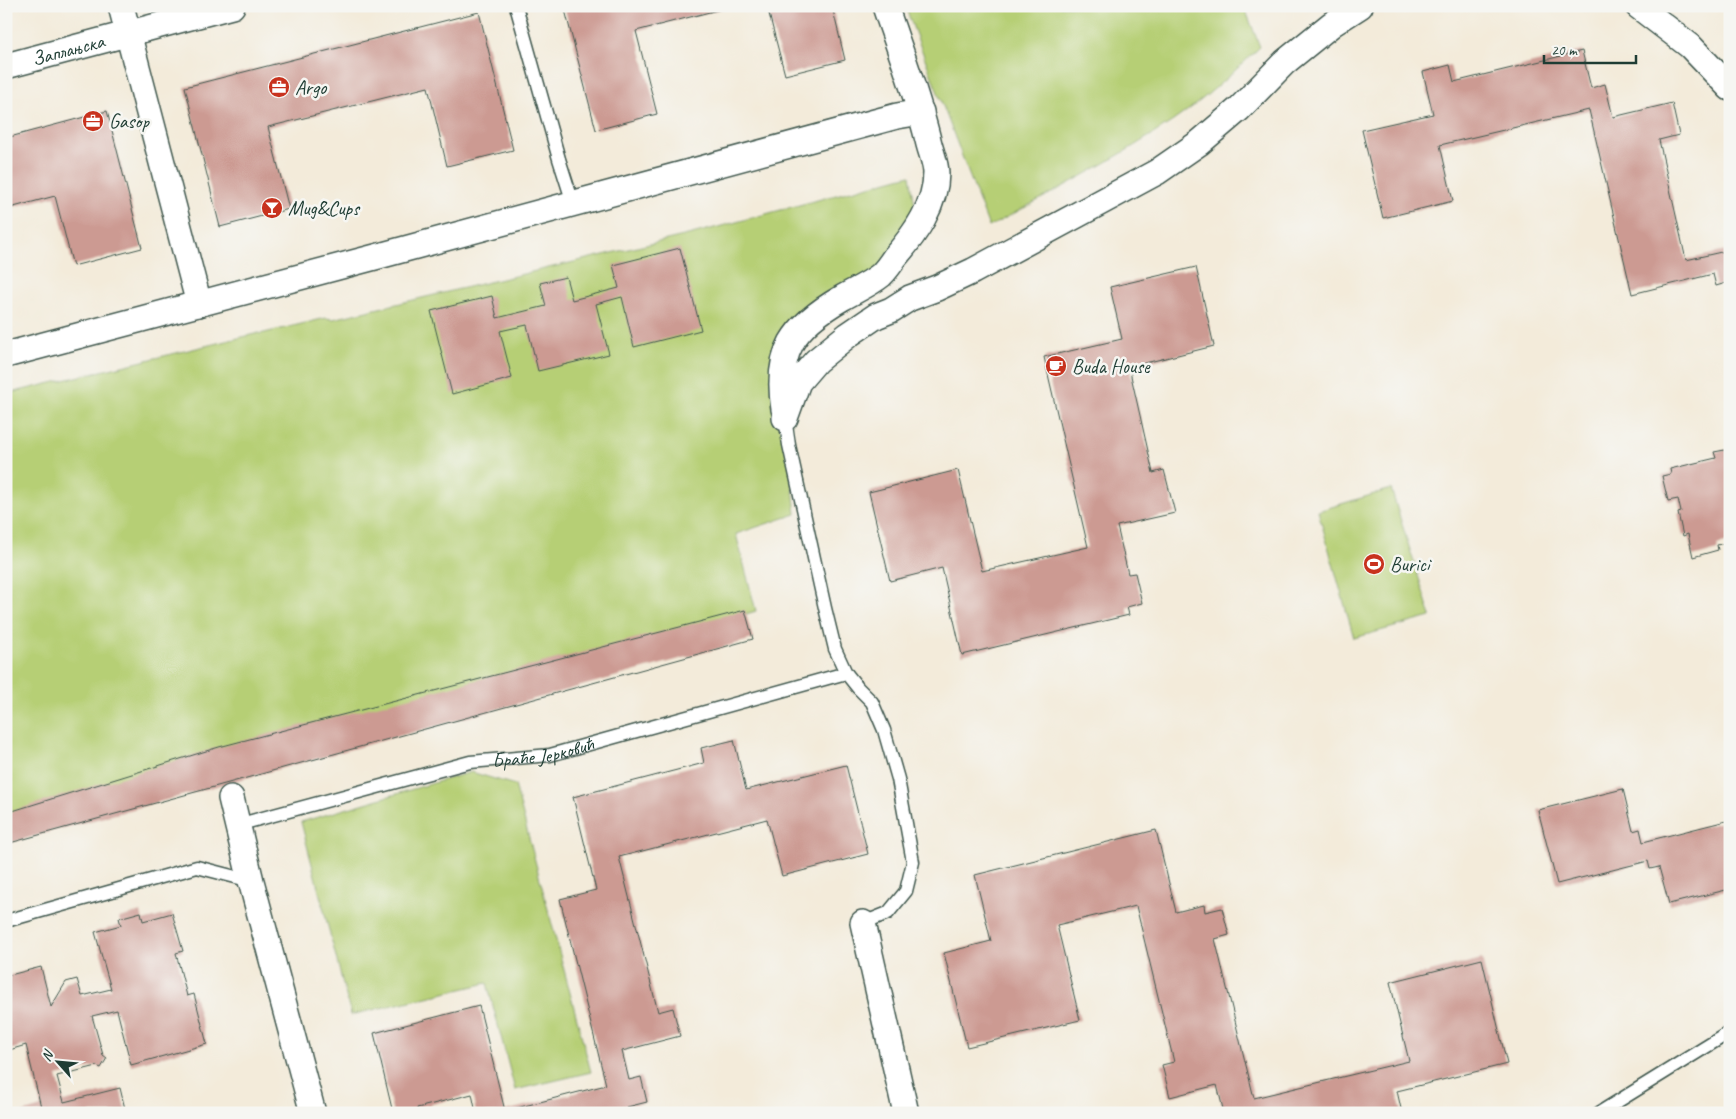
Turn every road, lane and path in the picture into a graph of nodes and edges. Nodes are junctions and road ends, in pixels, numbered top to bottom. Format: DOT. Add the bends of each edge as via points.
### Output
graph roads {
  1 [pos="122,6"];
  2 [pos="232,6"];
  3 [pos="516,6"];
  4 [pos="885,6"];
  5 [pos="1360,6"];
  6 [pos="1638,6"];
  7 [pos="129,34"];
  8 [pos="6,66"];
  9 [pos="1730,88"];
  10 [pos="921,112"];
  11 [pos="573,203"];
  12 [pos="199,304"];
  13 [pos="6,355"];
  14 [pos="786,418"];
  15 [pos="846,673"];
  16 [pos="231,798"];
  17 [pos="237,825"];
  18 [pos="251,881"];
  19 [pos="6,921"];
  20 [pos="863,923"];
  21 [pos="1730,1032"];
  22 [pos="1601,1112"];
  23 [pos="313,1113"];
  24 [pos="906,1113"];
  1 -- 7 [label="street, Заплањска"];
  2 -- 7 [label="street, Заплањска"];
  3 -- 11 [label="lane"];
  4 -- 10 [label="street"];
  5 -- 14 [label="street" via="1285,62 1239,110 1199,143 1157,172 973,271 910,298 848,335 816,361 798,382"];
  6 -- 9 [label="street" via="1690,46"];
  7 -- 8 [label="street, Заплањска"];
  7 -- 12 [label="street"];
  10 -- 11 [label="street"];
  10 -- 14 [label="street" via="936,172 931,201 908,242 881,274 806,322 790,342 780,383"];
  11 -- 12 [label="street"];
  12 -- 13 [label="street"];
  14 -- 15 [label="lane" via="824,608 835,649"];
  15 -- 17 [label="lane, Браће Јерковић" via="550,755 470,762"];
  15 -- 20 [label="lane" via="872,702 884,730 898,780 912,862 906,891 888,913"];
  16 -- 17 [label="street"];
  17 -- 18 [label="street"];
  18 -- 19 [label="lane" via="196,867"];
  18 -- 23 [label="street"];
  20 -- 24 [label="street"];
  21 -- 22 [label="lane"];
}
